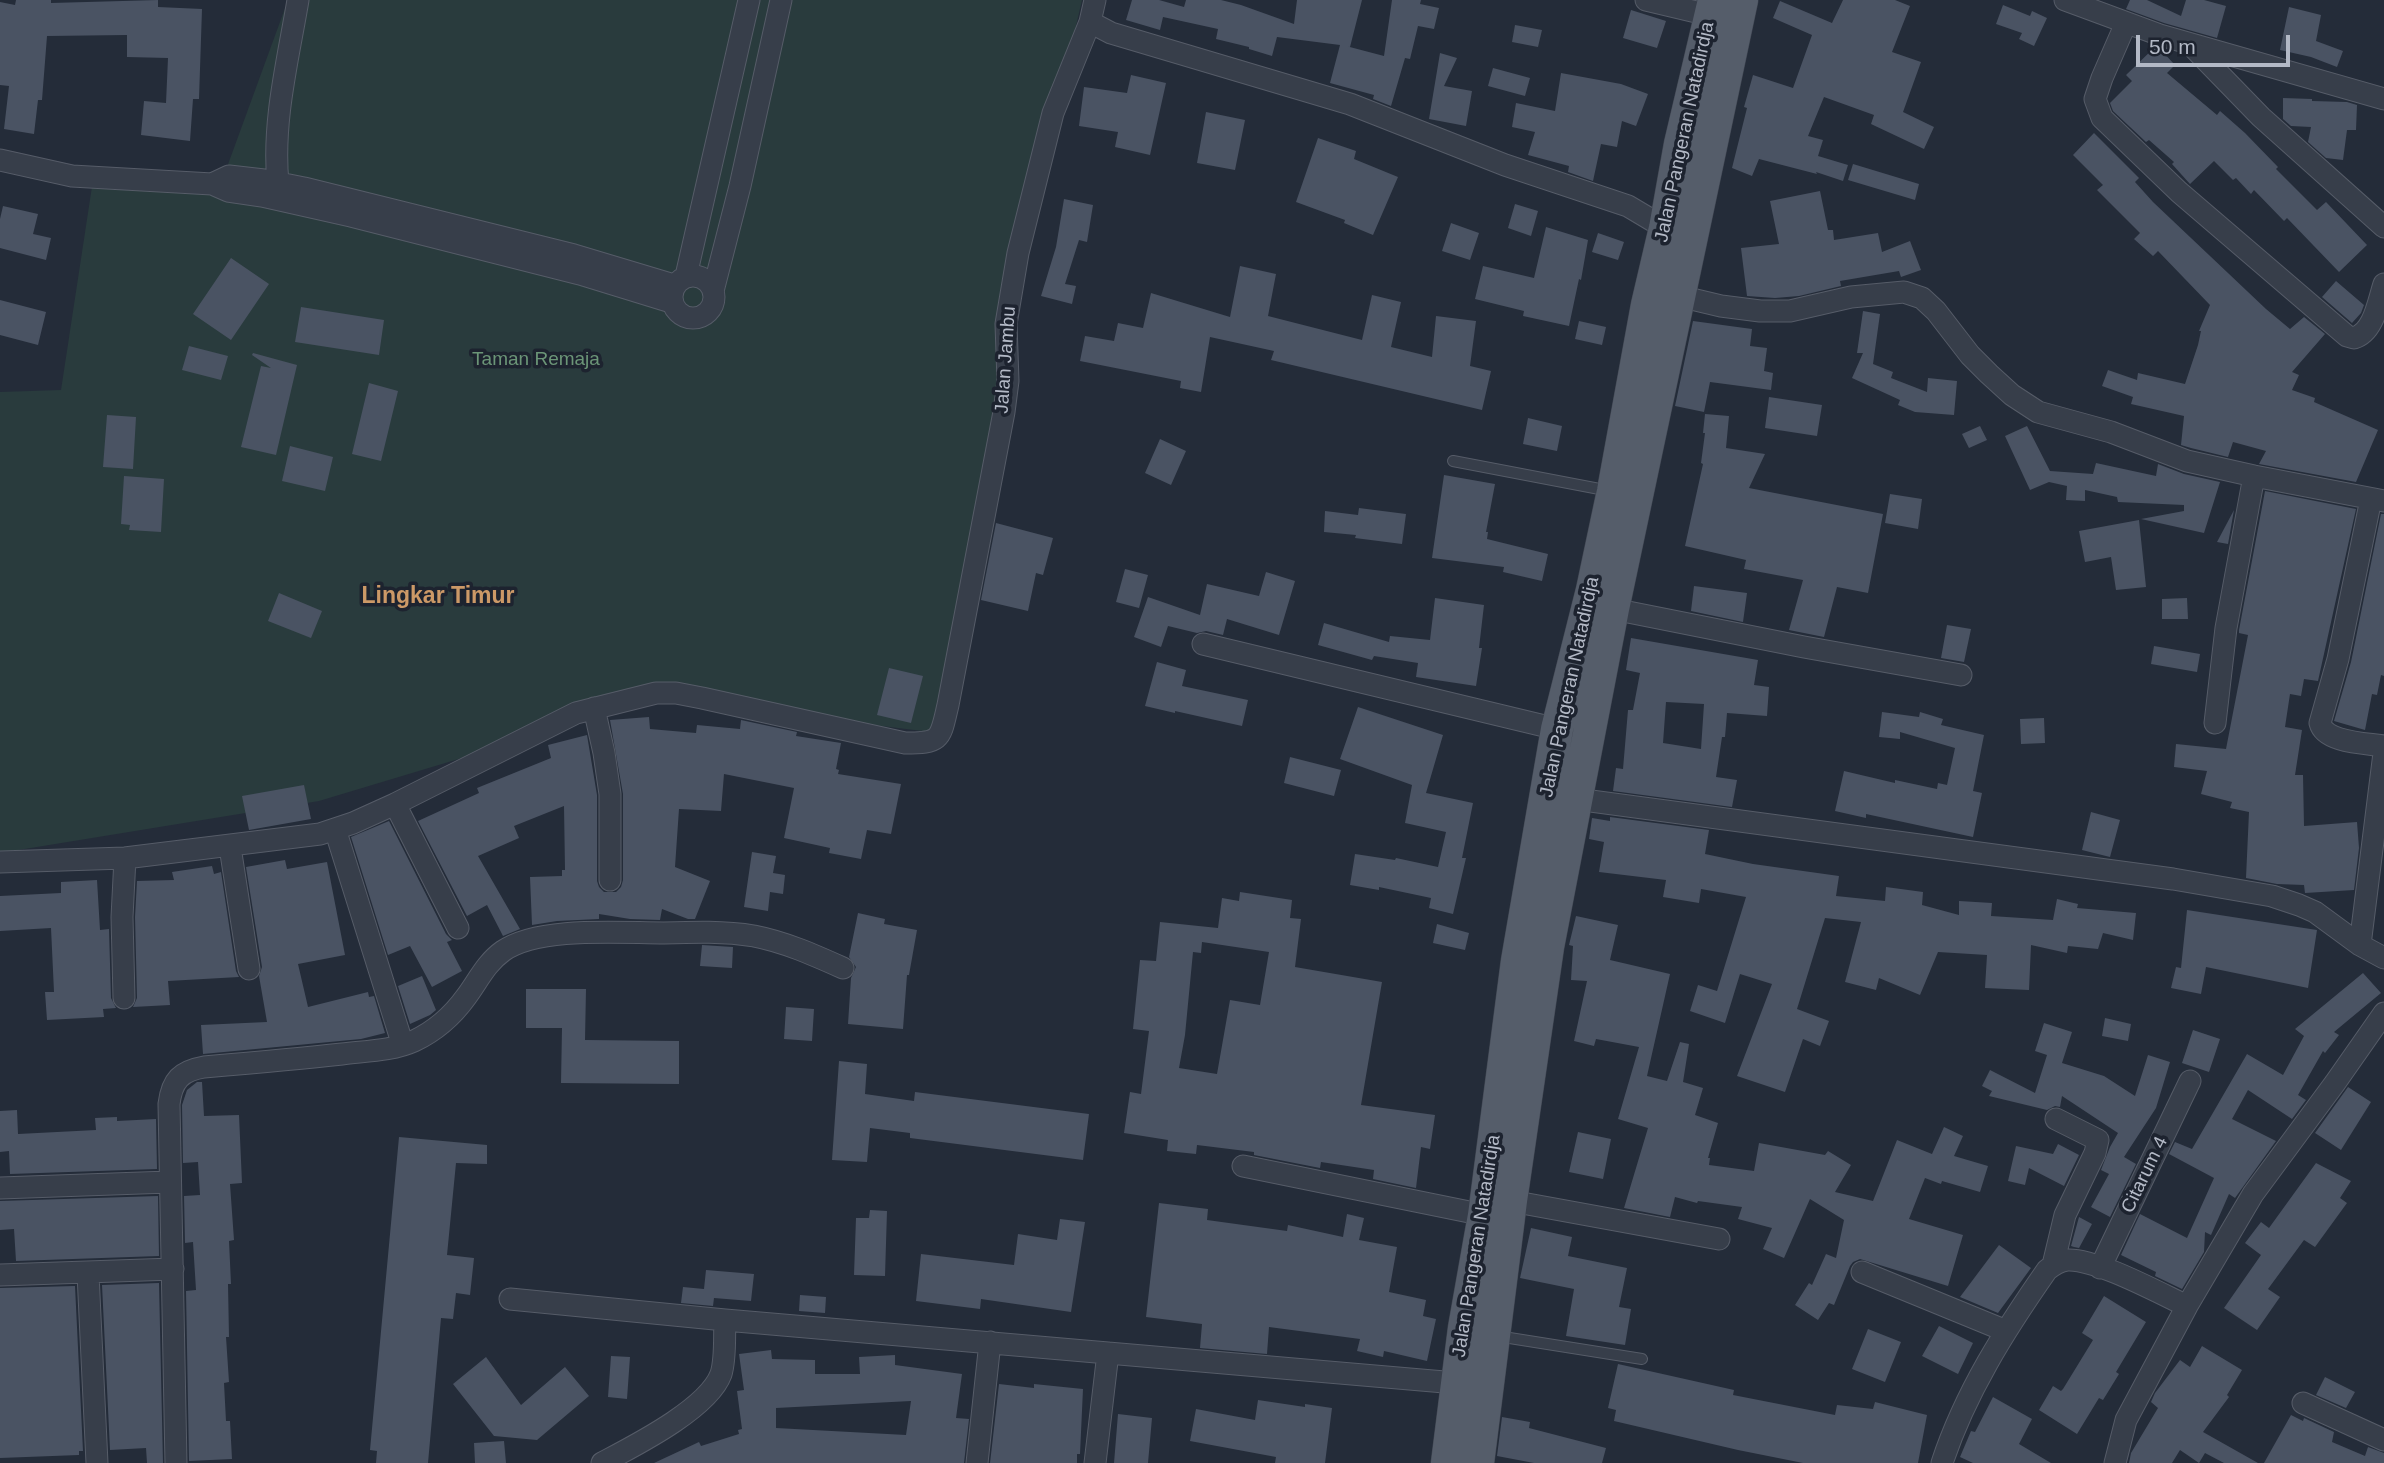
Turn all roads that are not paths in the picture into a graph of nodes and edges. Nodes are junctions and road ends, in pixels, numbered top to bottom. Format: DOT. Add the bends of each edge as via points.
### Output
graph roads {
  1 [pos="298,0"];
  2 [pos="749,0"];
  3 [pos="781,0"];
  4 [pos="1095,0"];
  5 [pos="1646,0"];
  6 [pos="1742,0"];
  7 [pos="2065,0"];
  8 [pos="1711,8"];
  9 [pos="1090,22"];
  10 [pos="2126,23"];
  11 [pos="2190,44"];
  12 [pos="2384,99"];
  13 [pos="1695,147"];
  14 [pos="0,160"];
  15 [pos="278,183"];
  16 [pos="212,184"];
  17 [pos="2384,227"];
  18 [pos="1665,228"];
  19 [pos="2384,284"];
  20 [pos="677,288"];
  21 [pos="713,291"];
  22 [pos="1679,296"];
  23 [pos="1453,461"];
  24 [pos="2254,476"];
  25 [pos="1613,491"];
  26 [pos="2377,500"];
  27 [pos="1613,608"];
  28 [pos="1203,644"];
  29 [pos="1961,675"];
  30 [pos="594,708"];
  31 [pos="2215,723"];
  32 [pos="1557,729"];
  33 [pos="2384,746"];
  34 [pos="2384,752"];
  35 [pos="1546,794"];
  36 [pos="1576,799"];
  37 [pos="395,804"];
  38 [pos="335,829"];
  39 [pos="230,847"];
  40 [pos="125,858"];
  41 [pos="0,862"];
  42 [pos="610,880"];
  43 [pos="458,928"];
  44 [pos="2360,945"];
  45 [pos="2384,958"];
  46 [pos="844,968"];
  47 [pos="249,969"];
  48 [pos="124,998"];
  49 [pos="2384,1013"];
  50 [pos="400,1045"];
  51 [pos="2190,1082"];
  52 [pos="2056,1119"];
  53 [pos="1243,1166"];
  54 [pos="169,1182"];
  55 [pos="0,1188"];
  56 [pos="1498,1208"];
  57 [pos="1719,1239"];
  58 [pos="2053,1265"];
  59 [pos="2100,1268"];
  60 [pos="173,1269"];
  61 [pos="1862,1272"];
  62 [pos="88,1274"];
  63 [pos="0,1275"];
  64 [pos="510,1299"];
  65 [pos="2187,1306"];
  66 [pos="724,1320"];
  67 [pos="2006,1331"];
  68 [pos="1494,1336"];
  69 [pos="990,1342"];
  70 [pos="1108,1353"];
  71 [pos="1642,1359"];
  72 [pos="1456,1383"];
  73 [pos="2303,1403"];
  74 [pos="2384,1440"];
  75 [pos="97,1463"];
  76 [pos="176,1463"];
  77 [pos="602,1463"];
  78 [pos="977,1463"];
  79 [pos="1095,1463"];
  80 [pos="1447,1463"];
  81 [pos="1478,1463"];
  82 [pos="1942,1463"];
  83 [pos="2115,1463"];
  1 -- 15 [label="street" via="278,120"];
  2 -- 20 [label="street"];
  3 -- 21 [label="street"];
  4 -- 9 [label="street, Jalan Jambu"];
  5 -- 8 [label="street"];
  6 -- 13 [label="main road, Jalan Pangeran Natadirdja"];
  7 -- 10 [label="street"];
  8 -- 13 [label="main road, Jalan Pangeran Natadirdja"];
  9 -- 18 [label="street" via="1111,33 1350,104 1628,206"];
  9 -- 30 [label="street, Jalan Jambu" via="1054,114 1018,253 1006,324 1004,412 948,705 937,739 905,743 676,693 656,693"];
  10 -- 11 [label="street"];
  10 -- 19 [label="street" via="2095,99 2110,128 2347,336 2354,338 2370,326"];
  11 -- 12 [label="street"];
  11 -- 17 [label="street" via="2261,117"];
  13 -- 18 [label="main road, Jalan Pangeran Natadirdja"];
  13 -- 22 [label="main road, Jalan Pangeran Natadirdja"];
  14 -- 16 [label="street" via="72,176"];
  15 -- 16 [label="street" via="229,176"];
  15 -- 20 [label="street" via="574,255"];
  16 -- 20 [label="street" via="566,271"];
  18 -- 25 [label="main road, Jalan Pangeran Natadirdja"];
  20 -- 21 [label="street" via="702,277"];
  20 -- 21 [label="street" via="681,315 698,318 711,309"];
  22 -- 24 [label="street" via="1760,312 1904,292 1922,298 1989,374 2038,412 2111,432 2187,461"];
  22 -- 27 [label="main road, Jalan Pangeran Natadirdja"];
  23 -- 25 [label="lane"];
  24 -- 26 [label="street"];
  24 -- 31 [label="street" via="2226,628"];
  25 -- 32 [label="main road, Jalan Pangeran Natadirdja"];
  26 -- 33 [label="street" via="2320,723 2330,737"];
  27 -- 29 [label="street"];
  27 -- 36 [label="main road, Jalan Pangeran Natadirdja"];
  28 -- 32 [label="street"];
  30 -- 37 [label="street" via="553,723"];
  30 -- 42 [label="street" via="610,794"];
  32 -- 35 [label="main road, Jalan Pangeran Natadirdja"];
  34 -- 44 [label="street"];
  35 -- 36 [label="main road"];
  35 -- 56 [label="main road, Jalan Pangeran Natadirdja" via="1517,961"];
  36 -- 44 [label="street" via="2272,896 2315,912"];
  36 -- 56 [label="main road, Jalan Pangeran Natadirdja"];
  37 -- 38 [label="street"];
  37 -- 43 [label="street"];
  38 -- 39 [label="street"];
  38 -- 50 [label="street"];
  39 -- 40 [label="street"];
  39 -- 47 [label="street"];
  40 -- 41 [label="street"];
  40 -- 48 [label="street"];
  44 -- 45 [label="street"];
  46 -- 50 [label="street" via="780,943 717,932 611,931 533,939 493,958 450,1015 424,1035"];
  49 -- 65 [label="street" via="2253,1194"];
  50 -- 54 [label="street" via="204,1067 181,1074 174,1082 169,1104"];
  51 -- 59 [label="street, Citarum 4"];
  52 -- 58 [label="street" via="2098,1140 2065,1215"];
  53 -- 56 [label="street"];
  54 -- 55 [label="street"];
  54 -- 60 [label="street"];
  56 -- 57 [label="street"];
  56 -- 68 [label="main road, Jalan Pangeran Natadirdja"];
  56 -- 72 [label="main road, Jalan Pangeran Natadirdja" via="1464,1328"];
  58 -- 59 [label="street" via="2067,1260"];
  58 -- 67 [label="street"];
  59 -- 65 [label="street"];
  60 -- 62 [label="street"];
  60 -- 76 [label="street"];
  61 -- 67 [label="street"];
  62 -- 63 [label="street"];
  62 -- 75 [label="street"];
  64 -- 66 [label="street"];
  65 -- 83 [label="street" via="2126,1420"];
  66 -- 69 [label="street"];
  66 -- 77 [label="street" via="722,1371 714,1388 674,1422"];
  67 -- 82 [label="street" via="1957,1419"];
  68 -- 71 [label="lane"];
  68 -- 81 [label="main road, Jalan Pangeran Natadirdja"];
  69 -- 70 [label="street"];
  69 -- 78 [label="street"];
  70 -- 72 [label="street"];
  70 -- 79 [label="street"];
  72 -- 80 [label="main road, Jalan Pangeran Natadirdja"];
  73 -- 74 [label="street"];
}
